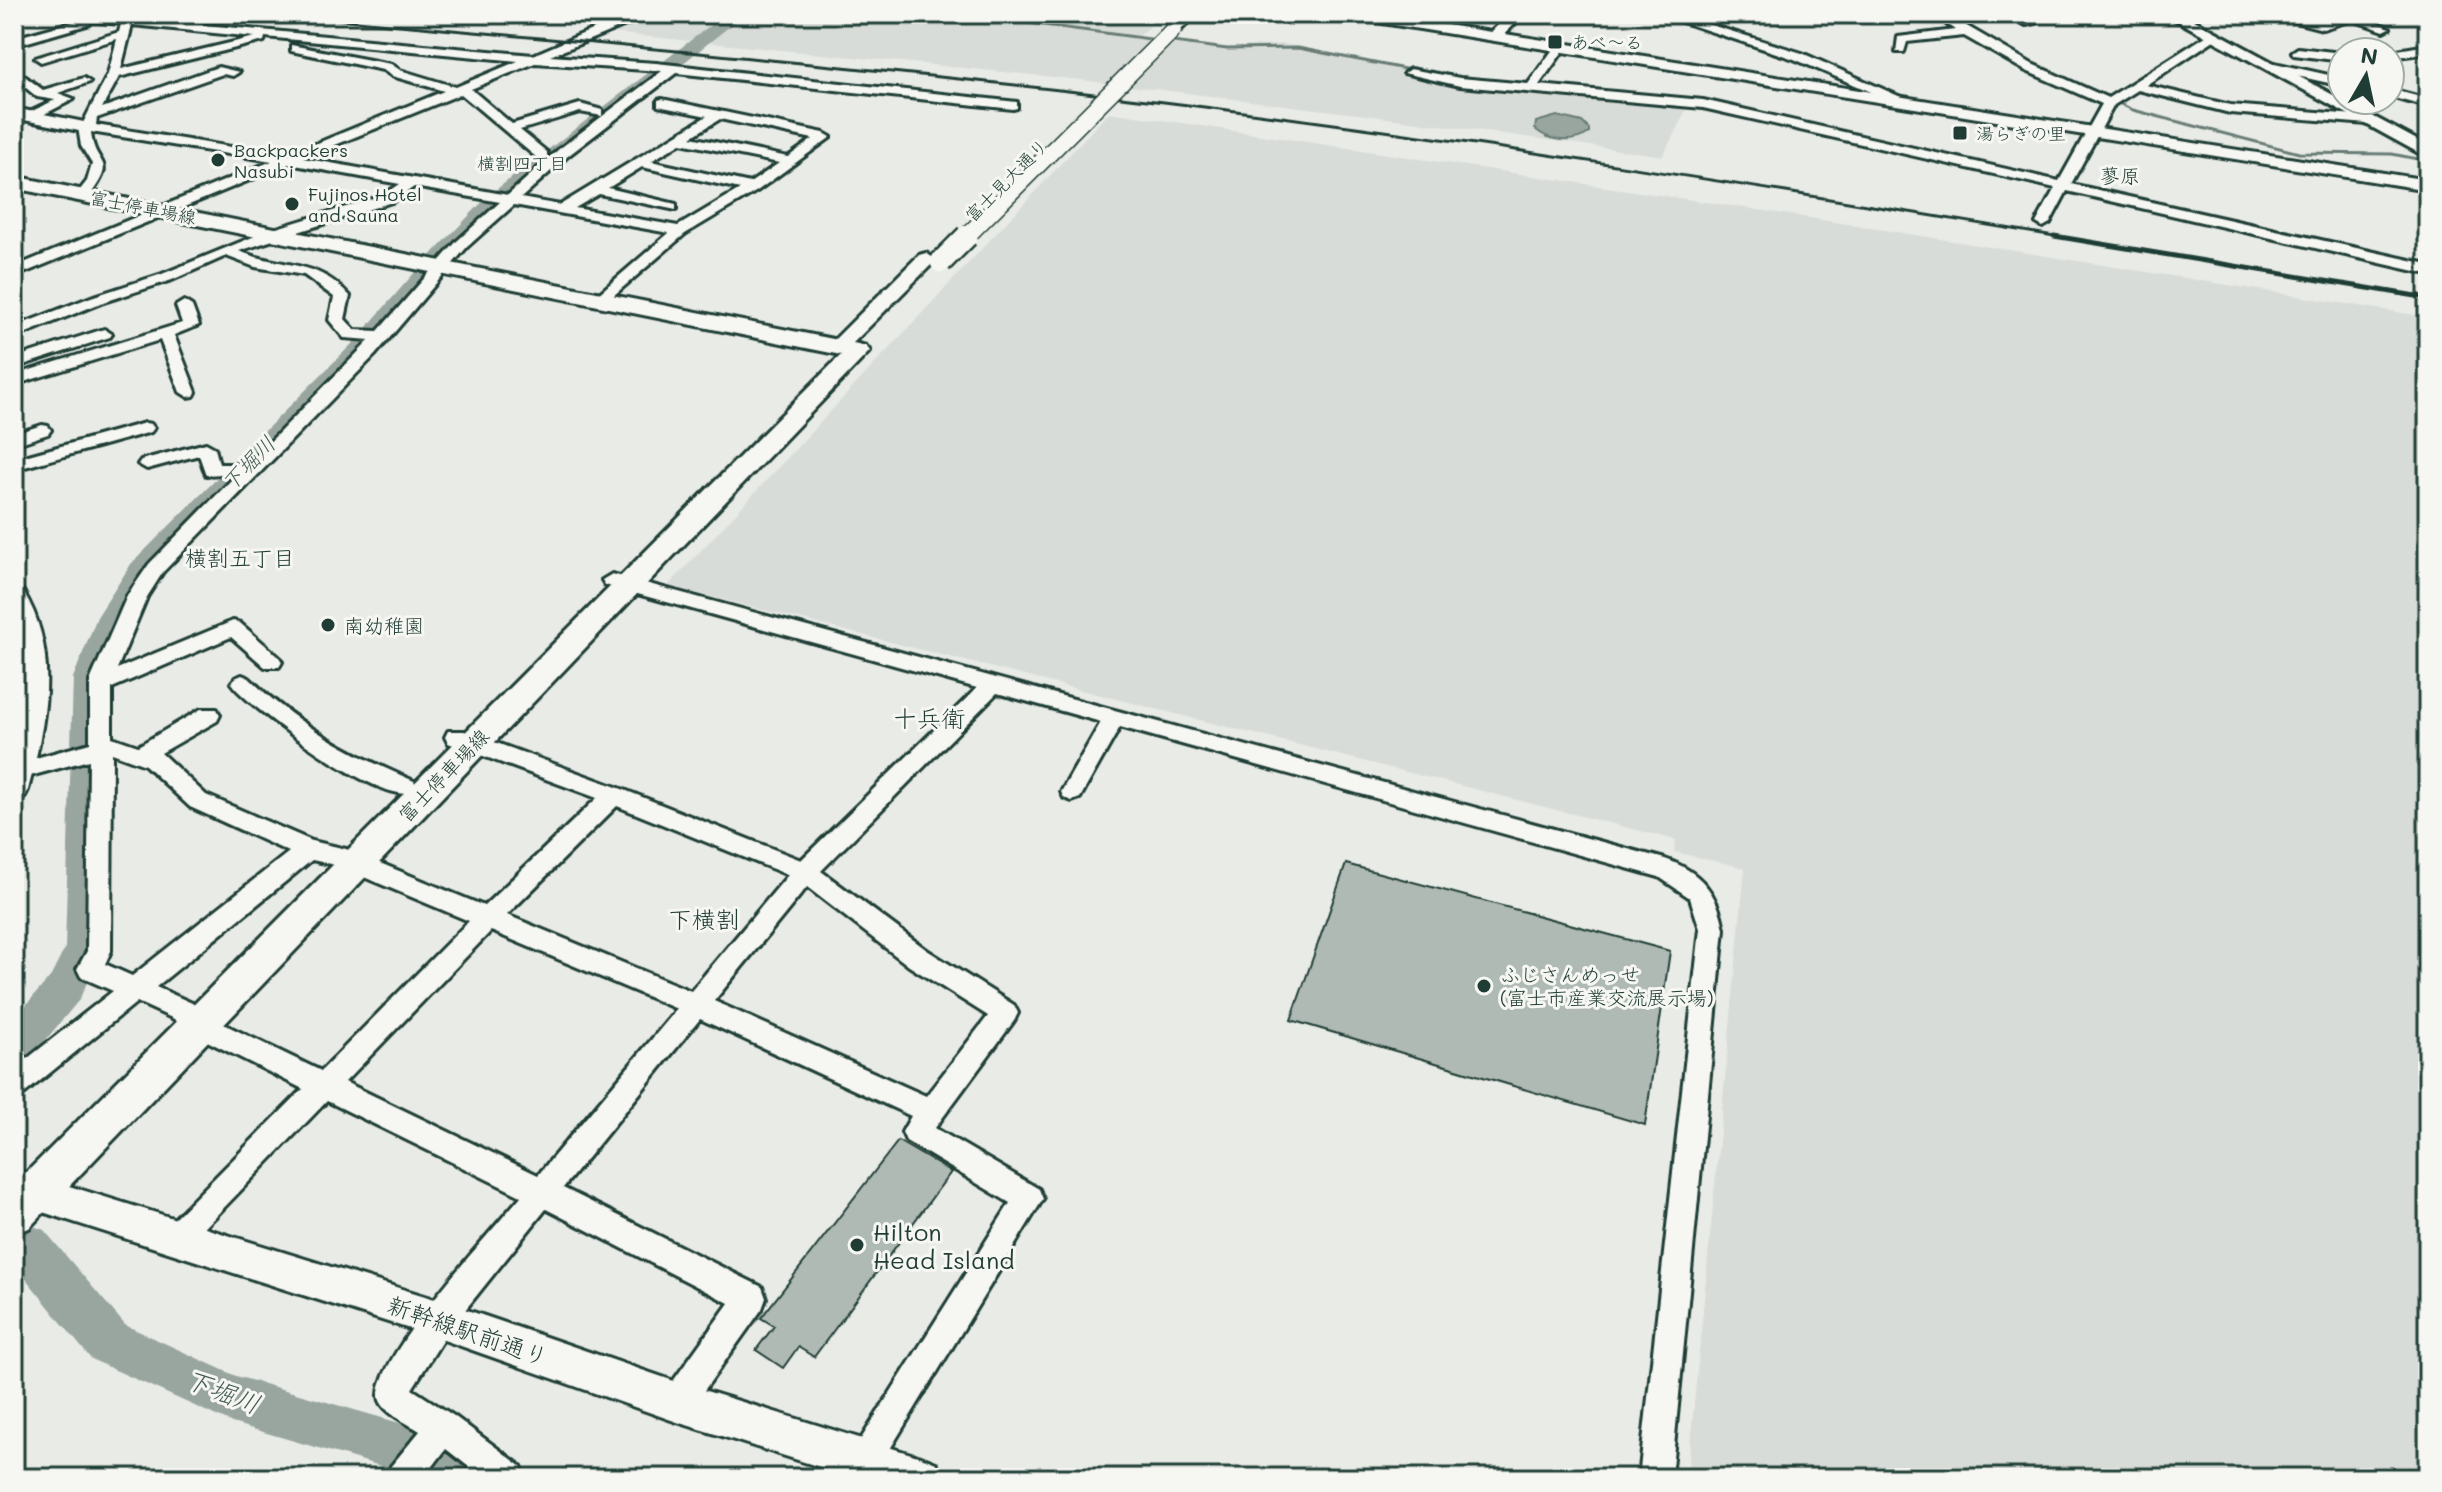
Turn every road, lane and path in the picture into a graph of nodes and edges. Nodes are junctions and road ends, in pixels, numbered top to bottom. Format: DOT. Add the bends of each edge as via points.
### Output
graph roads {
  1 [pos="49,14"];
  2 [pos="636,14"];
  3 [pos="1190,14"];
  4 [pos="1351,14"];
  5 [pos="1664,14"];
  6 [pos="1938,14"];
  7 [pos="2012,14"];
  8 [pos="2172,14"];
  9 [pos="2269,14"];
  10 [pos="1511,15"];
  11 [pos="2352,15"];
  12 [pos="99,18"];
  13 [pos="2030,23"];
  14 [pos="1169,24"];
  15 [pos="125,28"];
  16 [pos="2384,28"];
  17 [pos="1966,32"];
  18 [pos="1495,36"];
  19 [pos="2213,36"];
  20 [pos="283,40"];
  21 [pos="14,42"];
  22 [pos="1560,47"];
  23 [pos="1900,49"];
  24 [pos="2428,49"];
  25 [pos="2298,52"];
  26 [pos="2406,52"];
  27 [pos="2326,55"];
  28 [pos="41,58"];
  29 [pos="534,59"];
  30 [pos="2406,63"];
  31 [pos="2415,64"];
  32 [pos="2270,66"];
  33 [pos="673,69"];
  34 [pos="14,72"];
  35 [pos="233,72"];
  36 [pos="1410,73"];
  37 [pos="114,74"];
  38 [pos="2326,78"];
  39 [pos="84,82"];
  40 [pos="2137,86"];
  41 [pos="1531,88"];
  42 [pos="460,90"];
  43 [pos="41,94"];
  44 [pos="2406,97"];
  45 [pos="2111,101"];
  46 [pos="1906,102"];
  47 [pos="662,103"];
  48 [pos="2428,103"];
  49 [pos="1013,105"];
  50 [pos="14,113"];
  51 [pos="718,115"];
  52 [pos="33,116"];
  53 [pos="2368,120"];
  54 [pos="88,124"];
  55 [pos="511,128"];
  56 [pos="2095,132"];
  57 [pos="681,139"];
  58 [pos="2428,153"];
  59 [pos="542,155"];
  60 [pos="289,160"];
  61 [pos="790,161"];
  62 [pos="641,163"];
  63 [pos="14,182"];
  64 [pos="411,183"];
  65 [pos="2428,185"];
  66 [pos="2065,186"];
  67 [pos="752,188"];
  68 [pos="597,189"];
  69 [pos="83,195"];
  70 [pos="491,197"];
  71 [pos="509,199"];
  72 [pos="671,207"];
  73 [pos="565,208"];
  74 [pos="163,210"];
  75 [pos="2043,223"];
  76 [pos="680,231"];
  77 [pos="275,233"];
  78 [pos="228,252"];
  79 [pos="435,266"];
  80 [pos="2428,269"];
  81 [pos="14,272"];
  82 [pos="167,277"];
  83 [pos="601,299"];
  84 [pos="165,332"];
  85 [pos="14,333"];
  86 [pos="104,334"];
  87 [pos="376,335"];
  88 [pos="848,349"];
  89 [pos="14,363"];
  90 [pos="14,380"];
  91 [pos="188,392"];
  92 [pos="145,428"];
  93 [pos="42,430"];
  94 [pos="14,440"];
  95 [pos="147,464"];
  96 [pos="14,465"];
  97 [pos="247,469"];
  98 [pos="620,583"];
  99 [pos="14,597"];
  100 [pos="272,662"];
  101 [pos="24,672"];
  102 [pos="242,683"];
  103 [pos="101,684"];
  104 [pos="992,686"];
  105 [pos="209,715"];
  106 [pos="1114,719"];
  107 [pos="464,740"];
  108 [pos="100,746"];
  109 [pos="140,755"];
  110 [pos="16,780"];
  111 [pos="406,787"];
  112 [pos="1072,792"];
  113 [pos="614,795"];
  114 [pos="334,857"];
  115 [pos="805,872"];
  116 [pos="487,919"];
  117 [pos="133,990"];
  118 [pos="696,1005"];
  119 [pos="191,1018"];
  120 [pos="325,1084"];
  121 [pos="14,1085"];
  122 [pos="932,1112"];
  123 [pos="542,1192"];
  124 [pos="19,1194"];
  125 [pos="175,1238"];
  126 [pos="438,1319"];
  127 [pos="677,1402"];
  128 [pos="443,1427"];
  129 [pos="865,1461"];
  130 [pos="404,1476"];
  131 [pos="509,1478"];
  132 [pos="921,1478"];
  133 [pos="1655,1478"];
  1 -- 12 [label="street"];
  2 -- 29 [label="street"];
  3 -- 14 [label="street, 富士見大通り"];
  4 -- 18 [label="street"];
  5 -- 46 [label="street" via="1798,56"];
  6 -- 17 [label="street"];
  7 -- 13 [label="street"];
  8 -- 19 [label="street"];
  9 -- 11 [label="street" via="2323,26"];
  10 -- 18 [label="street"];
  11 -- 16 [label="street"];
  12 -- 15 [label="street"];
  12 -- 21 [label="street"];
  14 -- 88 [label="street, 富士見大通り, bridge"];
  15 -- 20 [label="street"];
  15 -- 28 [label="street"];
  15 -- 37 [label="street"];
  17 -- 23 [label="street" via="1913,36 1902,39"];
  17 -- 45 [label="street" via="2028,67"];
  18 -- 22 [label="street"];
  19 -- 32 [label="street"];
  19 -- 40 [label="street"];
  20 -- 29 [label="street"];
  20 -- 37 [label="street"];
  20 -- 42 [label="street"];
  22 -- 41 [label="street"];
  22 -- 46 [label="street"];
  24 -- 26 [label="street"];
  25 -- 27 [label="street"];
  29 -- 33 [label="street"];
  29 -- 42 [label="street"];
  30 -- 31 [label="street"];
  32 -- 38 [label="street"];
  32 -- 53 [label="street"];
  33 -- 49 [label="street"];
  33 -- 71 [label="street"];
  34 -- 43 [label="street"];
  35 -- 54 [label="street" via="222,70"];
  36 -- 41 [label="street"];
  37 -- 54 [label="street"];
  39 -- 43 [label="street"];
  40 -- 45 [label="street"];
  40 -- 53 [label="street" via="2230,109"];
  41 -- 66 [label="street" via="1703,104"];
  42 -- 55 [label="street"];
  42 -- 60 [label="street"];
  43 -- 52 [label="street" via="68,99"];
  44 -- 48 [label="street"];
  45 -- 56 [label="street"];
  46 -- 56 [label="street"];
  47 -- 51 [label="street"];
  50 -- 52 [label="street"];
  51 -- 57 [label="street"];
  51 -- 61 [label="street" via="824,137"];
  52 -- 54 [label="street"];
  53 -- 58 [label="street"];
  54 -- 60 [label="street"];
  54 -- 69 [label="street" via="83,135 100,166"];
  55 -- 59 [label="street"];
  55 -- 59 [label="street" via="580,108 597,113"];
  56 -- 65 [label="street"];
  56 -- 66 [label="street"];
  57 -- 61 [label="street"];
  57 -- 62 [label="street"];
  59 -- 70 [label="street"];
  60 -- 64 [label="street"];
  60 -- 74 [label="street"];
  61 -- 67 [label="street"];
  62 -- 67 [label="street"];
  62 -- 68 [label="street"];
  63 -- 69 [label="main road, 富士停車場線"];
  64 -- 70 [label="street"];
  64 -- 77 [label="street" via="387,199"];
  66 -- 75 [label="street"];
  66 -- 80 [label="street"];
  67 -- 76 [label="street"];
  68 -- 72 [label="street"];
  68 -- 73 [label="street"];
  69 -- 74 [label="main road, 富士停車場線"];
  70 -- 71 [label="street"];
  71 -- 73 [label="street"];
  71 -- 79 [label="street"];
  73 -- 76 [label="street"];
  74 -- 77 [label="main road, 富士停車場線"];
  74 -- 81 [label="street"];
  76 -- 83 [label="street"];
  77 -- 78 [label="street"];
  77 -- 79 [label="main road, 富士停車場線"];
  78 -- 82 [label="street"];
  78 -- 87 [label="street" via="255,263 308,271 342,296 337,320 350,335"];
  79 -- 83 [label="main road, 富士停車場線"];
  79 -- 87 [label="street"];
  82 -- 84 [label="street" via="183,299 191,325"];
  82 -- 85 [label="street"];
  83 -- 88 [label="main road, 富士停車場線"];
  84 -- 90 [label="street"];
  84 -- 91 [label="street"];
  86 -- 89 [label="street"];
  87 -- 97 [label="street"];
  88 -- 98 [label="main road, 富士停車場線"];
  92 -- 96 [label="street"];
  93 -- 94 [label="street"];
  95 -- 97 [label="street" via="206,448 212,471"];
  97 -- 103 [label="street" via="137,596"];
  98 -- 104 [label="street"];
  98 -- 107 [label="main road, 富士停車場線"];
  99 -- 101 [label="street" via="27,623"];
  100 -- 103 [label="street" via="233,628"];
  101 -- 110 [label="street" via="33,714"];
  102 -- 111 [label="street" via="298,729 360,768"];
  103 -- 108 [label="street"];
  104 -- 106 [label="street"];
  104 -- 115 [label="street"];
  105 -- 109 [label="street"];
  106 -- 112 [label="street"];
  106 -- 133 [label="street" via="1665,869 1702,893 1712,929"];
  107 -- 111 [label="main road, 富士停車場線"];
  107 -- 113 [label="street"];
  107 -- 114 [label="main road, 富士停車場線"];
  108 -- 109 [label="street"];
  108 -- 110 [label="street"];
  108 -- 117 [label="street" via="99,951 90,969"];
  109 -- 114 [label="street" via="153,759 198,801"];
  111 -- 114 [label="main road, 富士停車場線"];
  113 -- 115 [label="street"];
  113 -- 116 [label="street"];
  114 -- 116 [label="street"];
  114 -- 117 [label="street"];
  114 -- 119 [label="main road, 富士停車場線"];
  115 -- 118 [label="street"];
  115 -- 122 [label="street" via="918,958 1005,1013"];
  116 -- 118 [label="street"];
  116 -- 120 [label="street"];
  117 -- 119 [label="street"];
  117 -- 121 [label="street"];
  118 -- 122 [label="street"];
  118 -- 123 [label="street"];
  119 -- 120 [label="street"];
  119 -- 124 [label="main road, 富士停車場線"];
  120 -- 123 [label="street"];
  120 -- 125 [label="street"];
  122 -- 129 [label="street" via="916,1132 1029,1199"];
  123 -- 126 [label="street"];
  123 -- 127 [label="street" via="751,1298"];
  124 -- 125 [label="street, 新幹線駅前通り"];
  125 -- 126 [label="street, 新幹線駅前通り"];
  126 -- 127 [label="street, 新幹線駅前通り"];
  126 -- 128 [label="street" via="399,1377 395,1396"];
  127 -- 129 [label="street, 新幹線駅前通り"];
  128 -- 130 [label="street"];
  128 -- 131 [label="street"];
  129 -- 132 [label="street, 新幹線駅前通り"];
}
